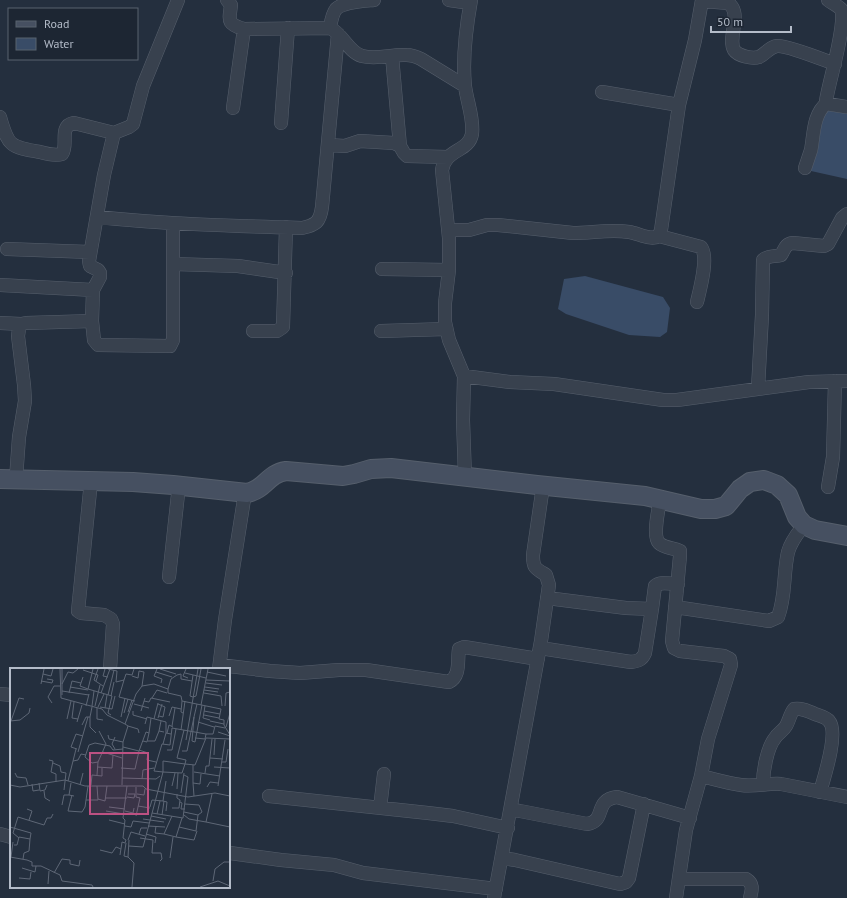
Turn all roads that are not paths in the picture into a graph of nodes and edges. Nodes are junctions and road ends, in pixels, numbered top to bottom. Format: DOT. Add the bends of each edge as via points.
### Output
graph roads {
  1 [pos="178,0"];
  2 [pos="227,0"];
  3 [pos="374,0"];
  4 [pos="450,0"];
  5 [pos="702,0"];
  6 [pos="828,0"];
  7 [pos="471,1"];
  8 [pos="288,28"];
  9 [pos="244,29"];
  10 [pos="334,31"];
  11 [pos="392,56"];
  12 [pos="835,64"];
  13 [pos="465,86"];
  14 [pos="602,92"];
  15 [pos="827,103"];
  16 [pos="679,105"];
  17 [pos="847,107"];
  18 [pos="233,108"];
  19 [pos="0,117"];
  20 [pos="281,123"];
  21 [pos="114,133"];
  22 [pos="328,145"];
  23 [pos="400,146"];
  24 [pos="448,157"];
  25 [pos="805,168"];
  26 [pos="847,214"];
  27 [pos="97,217"];
  28 [pos="173,224"];
  29 [pos="286,227"];
  30 [pos="458,230"];
  31 [pos="659,236"];
  32 [pos="7,249"];
  33 [pos="90,252"];
  34 [pos="173,264"];
  35 [pos="382,269"];
  36 [pos="448,270"];
  37 [pos="286,273"];
  38 [pos="0,285"];
  39 [pos="93,290"];
  40 [pos="697,302"];
  41 [pos="92,321"];
  42 [pos="0,323"];
  43 [pos="21,324"];
  44 [pos="446,330"];
  45 [pos="253,331"];
  46 [pos="381,331"];
  47 [pos="464,376"];
  48 [pos="841,381"];
  49 [pos="758,388"];
  50 [pos="464,466"];
  51 [pos="8,479"];
  52 [pos="91,481"];
  53 [pos="179,485"];
  54 [pos="549,486"];
  55 [pos="828,487"];
  56 [pos="245,493"];
  57 [pos="660,499"];
  58 [pos="804,525"];
  59 [pos="847,536"];
  60 [pos="169,576"];
  61 [pos="678,584"];
  62 [pos="550,598"];
  63 [pos="675,607"];
  64 [pos="652,609"];
  65 [pos="539,653"];
  66 [pos="219,667"];
  67 [pos="110,668"];
  68 [pos="0,694"];
  69 [pos="10,695"];
  70 [pos="384,774"];
  71 [pos="701,776"];
  72 [pos="763,784"];
  73 [pos="820,792"];
  74 [pos="269,796"];
  75 [pos="847,797"];
  76 [pos="644,804"];
  77 [pos="380,808"];
  78 [pos="515,810"];
  79 [pos="690,818"];
  80 [pos="508,828"];
  81 [pos="0,834"];
  82 [pos="10,837"];
  83 [pos="230,853"];
  84 [pos="502,858"];
  85 [pos="679,879"];
  86 [pos="495,894"];
  87 [pos="676,898"];
  88 [pos="750,898"];
  1 -- 21 [label="street" via="143,86 133,124"];
  2 -- 9 [label="street" via="231,5 231,24"];
  3 -- 10 [label="street" via="355,2 337,8 334,13"];
  4 -- 7 [label="street"];
  5 -- 12 [label="street" via="732,6 732,44 737,54 760,57 772,47 783,46"];
  5 -- 16 [label="street"];
  6 -- 12 [label="street" via="840,9 844,21"];
  7 -- 13 [label="street" via="465,47"];
  8 -- 9 [label="street"];
  8 -- 10 [label="street"];
  8 -- 20 [label="street"];
  9 -- 18 [label="street"];
  10 -- 11 [label="street" via="362,56"];
  10 -- 22 [label="street"];
  11 -- 13 [label="street" via="406,55 421,59"];
  11 -- 23 [label="street"];
  12 -- 15 [label="street" via="826,97"];
  13 -- 24 [label="street" via="472,124 471,138"];
  14 -- 16 [label="street"];
  15 -- 17 [label="street"];
  15 -- 25 [label="street" via="815,122"];
  16 -- 31 [label="street" via="662,230"];
  19 -- 21 [label="street" via="7,137 13,145 19,149 53,155 62,154 64,151 66,127 69,124"];
  21 -- 27 [label="street"];
  22 -- 23 [label="street" via="345,146 366,142 394,143"];
  22 -- 29 [label="street" via="321,216 312,225 302,228"];
  23 -- 24 [label="street" via="407,156"];
  24 -- 30 [label="street" via="442,170"];
  26 -- 49 [label="street" via="842,218 828,244 824,246 793,242 785,247 781,255 763,260"];
  27 -- 28 [label="street"];
  27 -- 33 [label="street"];
  28 -- 29 [label="street"];
  28 -- 34 [label="street"];
  29 -- 37 [label="street"];
  30 -- 31 [label="street" via="498,224 573,233 618,231 652,238"];
  30 -- 36 [label="street"];
  31 -- 40 [label="street" via="701,247 703,250 704,262"];
  32 -- 33 [label="street"];
  33 -- 39 [label="street" via="90,266 100,273"];
  34 -- 37 [label="street" via="238,266"];
  34 -- 41 [label="street" via="173,340 170,346 98,345 94,340"];
  35 -- 36 [label="street"];
  36 -- 44 [label="street" via="444,303"];
  37 -- 45 [label="street" via="283,327 277,331"];
  38 -- 39 [label="street"];
  39 -- 41 [label="street"];
  41 -- 43 [label="street"];
  42 -- 43 [label="street"];
  43 -- 51 [label="street" via="18,336 25,401"];
  44 -- 46 [label="street"];
  44 -- 47 [label="street"];
  47 -- 49 [label="street" via="554,384 663,400"];
  47 -- 50 [label="street"];
  48 -- 49 [label="street"];
  48 -- 55 [label="street"];
  50 -- 54 [label="street"];
  50 -- 56 [label="street" via="372,469 343,476 286,471 271,476 255,491"];
  51 -- 52 [label="street"];
  52 -- 53 [label="street"];
  52 -- 67 [label="street" via="78,610 81,613 111,619 113,624"];
  53 -- 56 [label="street"];
  53 -- 60 [label="street"];
  54 -- 57 [label="street"];
  54 -- 62 [label="street" via="533,564 546,575"];
  56 -- 66 [label="street"];
  57 -- 58 [label="street" via="715,510 726,506 740,489 750,482 764,480 777,485 788,495 796,517"];
  57 -- 61 [label="street" via="656,537 659,543 680,552"];
  58 -- 59 [label="street" via="815,530"];
  58 -- 63 [label="street" via="788,552 782,608 778,617 769,621"];
  61 -- 63 [label="street"];
  61 -- 64 [label="street" via="662,583 654,586"];
  62 -- 64 [label="street"];
  62 -- 65 [label="street"];
  63 -- 71 [label="street" via="672,641 674,648 680,651 724,656 730,659 731,665 708,739"];
  64 -- 65 [label="street" via="645,653 639,661"];
  65 -- 66 [label="street" via="464,647 459,649 456,675 449,682 366,670 286,672"];
  65 -- 78 [label="street"];
  68 -- 69 [label="street"];
  70 -- 77 [label="street"];
  71 -- 72 [label="street" via="741,785"];
  71 -- 79 [label="street"];
  72 -- 73 [label="street" via="781,784"];
  72 -- 73 [label="street" via="763,773 775,736 783,730 791,712 800,708 824,717 832,725 831,749"];
  73 -- 75 [label="street"];
  74 -- 77 [label="street"];
  76 -- 78 [label="street" via="611,797 603,804 598,819 587,824"];
  76 -- 79 [label="street"];
  76 -- 84 [label="street" via="629,878 626,882 620,884"];
  77 -- 80 [label="street" via="453,816"];
  78 -- 80 [label="street"];
  79 -- 85 [label="street"];
  80 -- 84 [label="street"];
  81 -- 82 [label="street"];
  83 -- 86 [label="street" via="334,865 363,873"];
  84 -- 86 [label="street"];
  85 -- 87 [label="street"];
  85 -- 88 [label="street" via="746,879 751,882"];
}
